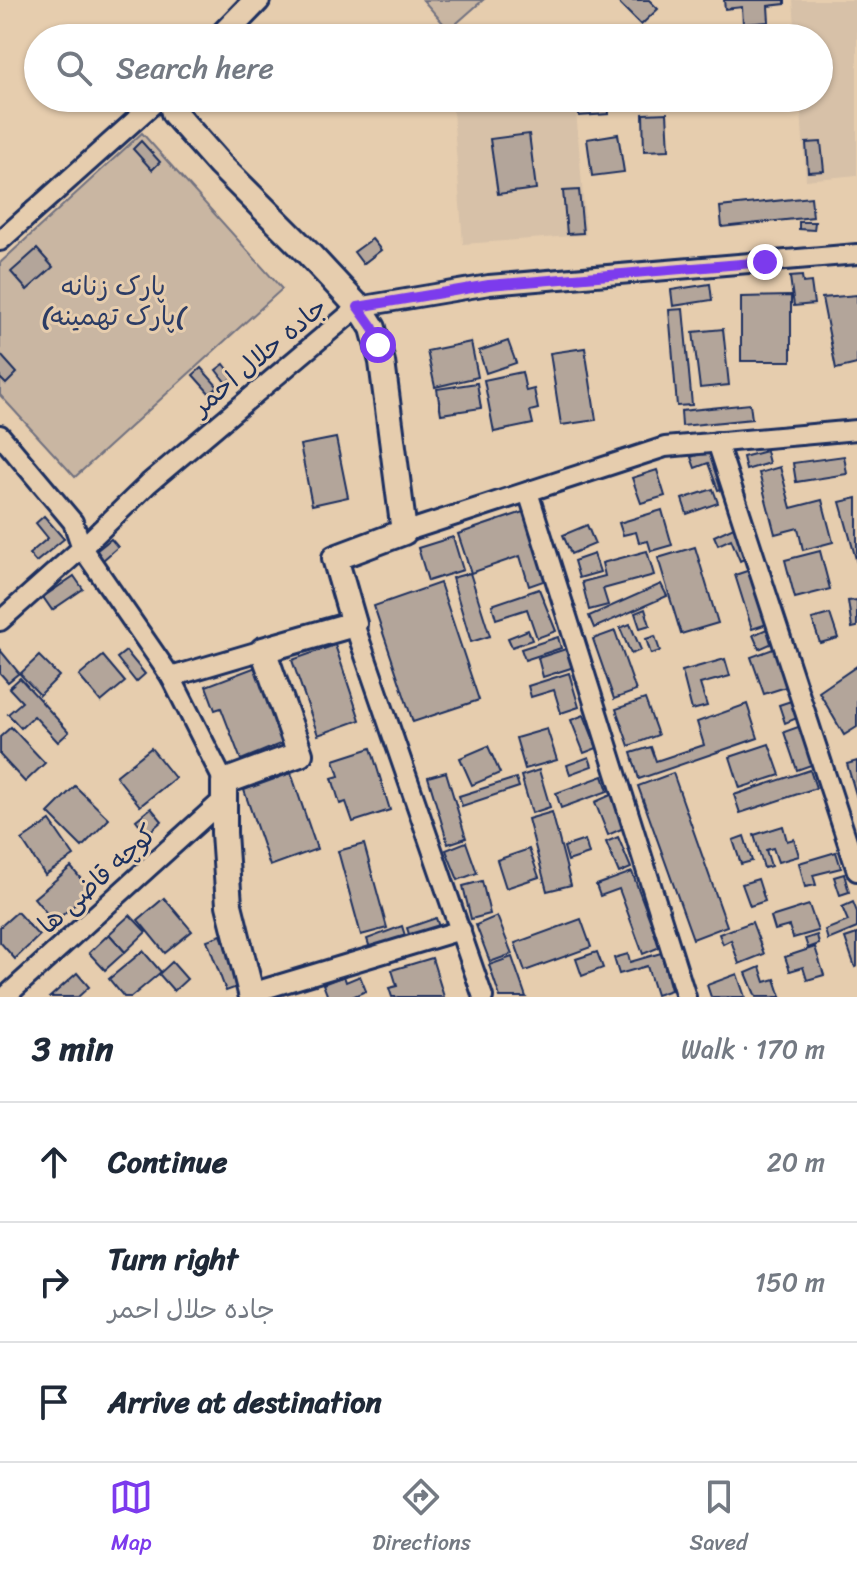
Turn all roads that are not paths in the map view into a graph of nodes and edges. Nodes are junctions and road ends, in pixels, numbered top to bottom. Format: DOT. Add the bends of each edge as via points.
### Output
graph roads {
  1 [pos="257,0"];
  2 [pos="234,24"];
  3 [pos="144,112"];
  4 [pos="174,112"];
  5 [pos="0,241"];
  6 [pos="857,254"];
  7 [pos="358,307"];
  8 [pos="857,430"];
  9 [pos="0,435"];
  10 [pos="717,442"];
  11 [pos="528,492"];
  12 [pos="404,532"];
  13 [pos="82,548"];
  14 [pos="0,621"];
  15 [pos="354,624"];
  16 [pos="263,650"];
  17 [pos="171,677"];
  18 [pos="224,791"];
  19 [pos="857,870"];
  20 [pos="461,930"];
  21 [pos="251,995"];
  22 [pos="5,997"];
  23 [pos="483,997"];
  24 [pos="686,997"];
  1 -- 2 [label="street"];
  3 -- 5 [label="street"];
  4 -- 7 [label="street"];
  6 -- 7 [label="street, جاده حلال احمر" via="489,285"];
  7 -- 12 [label="street" via="373,328 382,362"];
  7 -- 13 [label="street, جاده حلال احمر" via="149,483"];
  8 -- 10 [label="street"];
  9 -- 13 [label="street" via="73,522"];
  10 -- 11 [label="street" via="665,447"];
  10 -- 19 [label="street"];
  11 -- 12 [label="street"];
  11 -- 24 [label="street"];
  12 -- 15 [label="street" via="335,558"];
  13 -- 14 [label="street, جاده حلال احمر"];
  13 -- 17 [label="street"];
  15 -- 16 [label="street"];
  15 -- 20 [label="street"];
  16 -- 17 [label="street"];
  16 -- 18 [label="street" via="300,754"];
  17 -- 18 [label="street"];
  18 -- 21 [label="street" via="229,905"];
  18 -- 22 [label="street, کوچه قاضی ها"];
  20 -- 21 [label="street"];
  20 -- 23 [label="street"];
}
